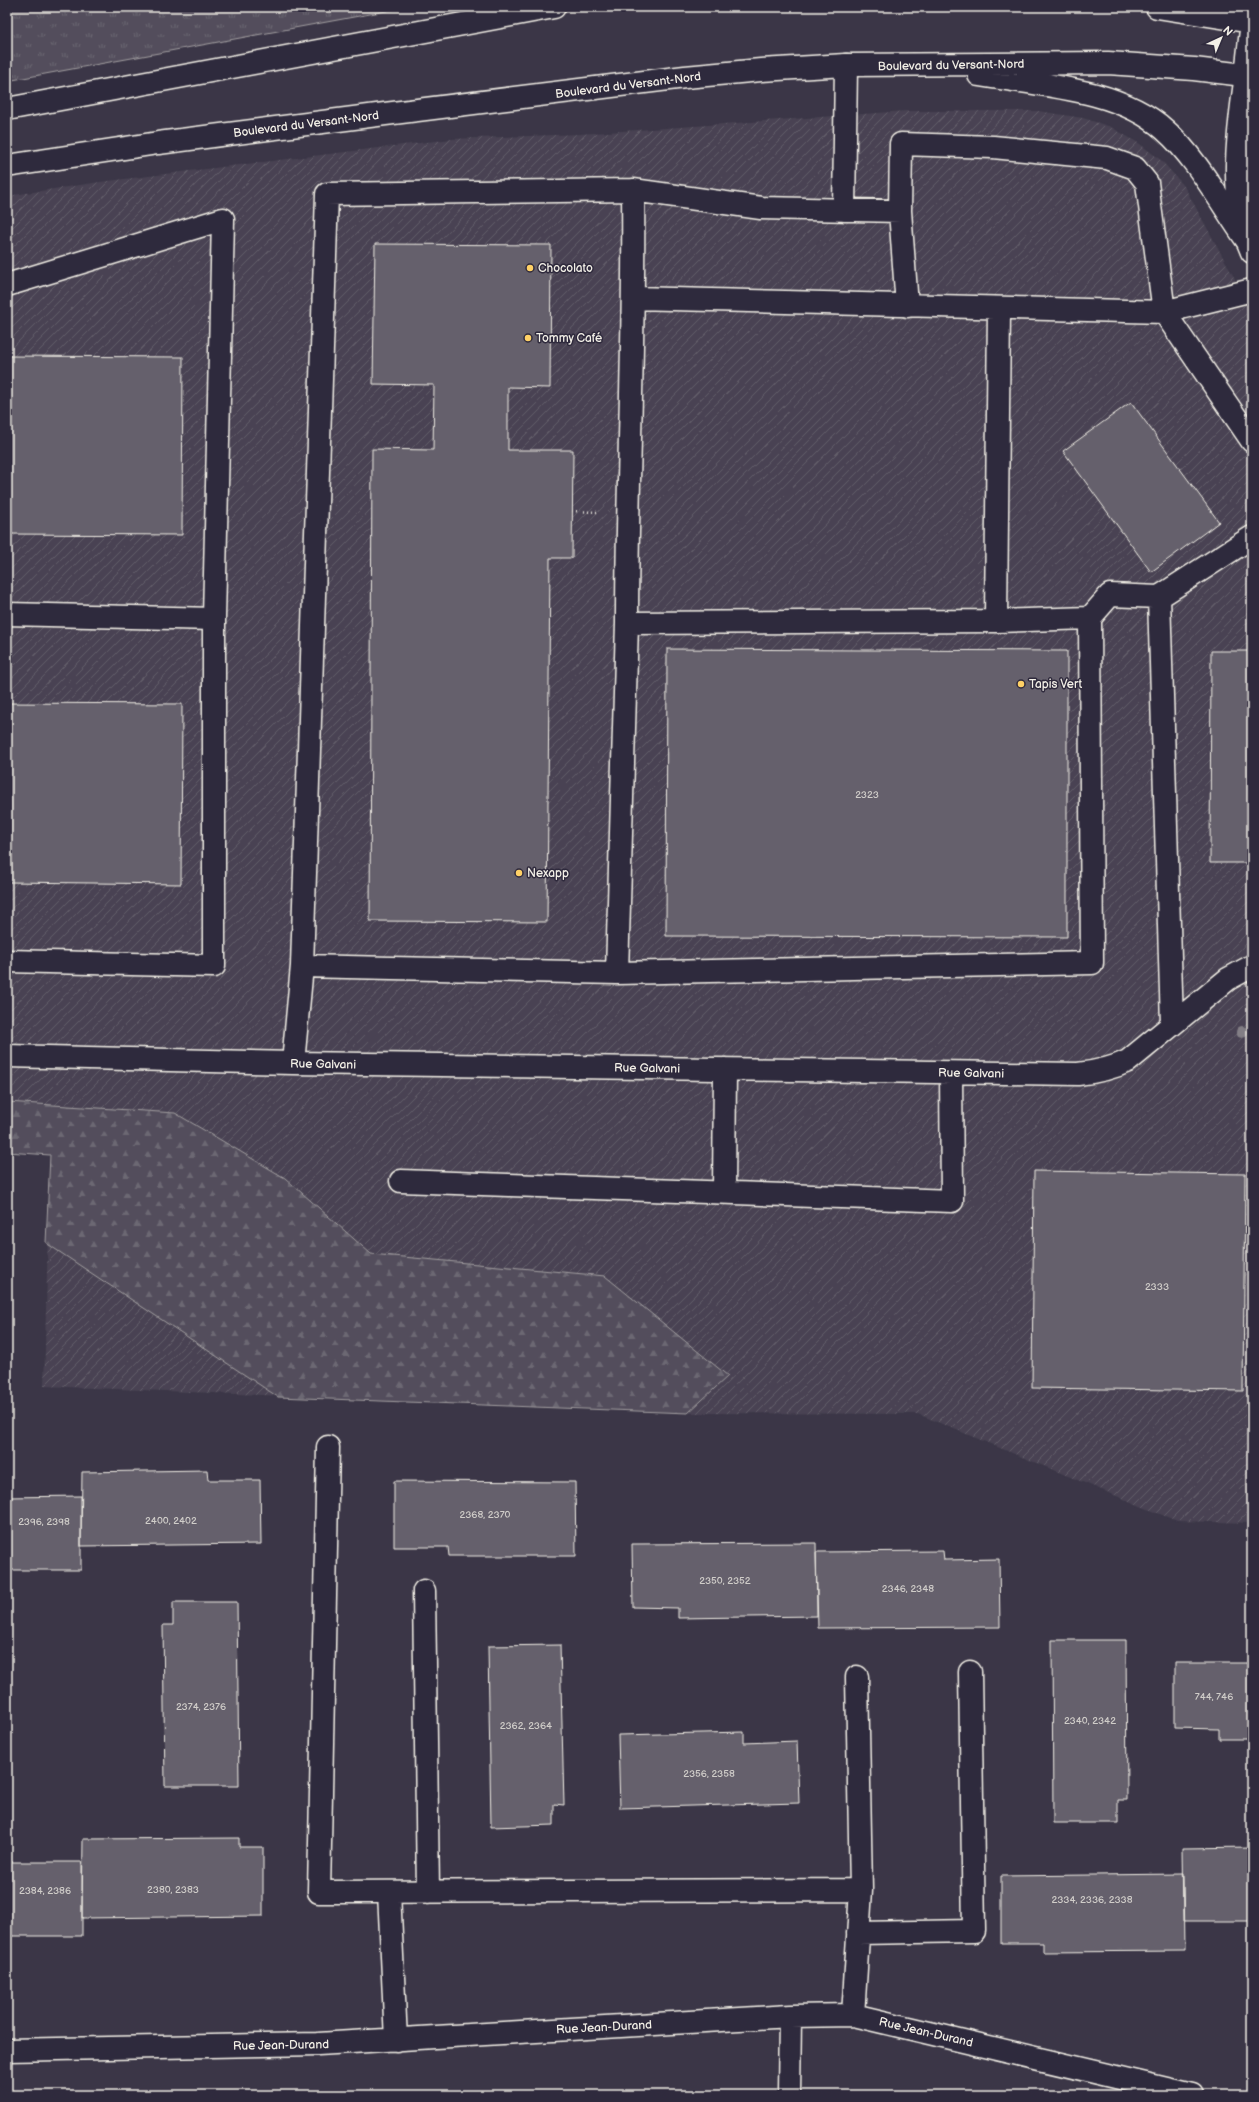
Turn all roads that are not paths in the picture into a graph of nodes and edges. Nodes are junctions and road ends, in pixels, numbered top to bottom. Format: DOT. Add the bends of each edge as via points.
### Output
graph roads {
  1 [pos="554,7"];
  2 [pos="1157,7"];
  3 [pos="1252,21"];
  4 [pos="846,65"];
  5 [pos="923,66"];
  6 [pos="1249,75"];
  7 [pos="7,109"];
  8 [pos="7,166"];
  9 [pos="633,190"];
  10 [pos="844,210"];
  11 [pos="900,211"];
  12 [pos="1249,246"];
  13 [pos="7,285"];
  14 [pos="1252,290"];
  15 [pos="634,298"];
  16 [pos="907,306"];
  17 [pos="999,308"];
  18 [pos="1164,312"];
  19 [pos="1252,441"];
  20 [pos="1252,537"];
  21 [pos="1159,597"];
  22 [pos="7,614"];
  23 [pos="1090,618"];
  24 [pos="214,620"];
  25 [pos="996,621"];
  26 [pos="627,623"];
  27 [pos="7,961"];
  28 [pos="302,966"];
  29 [pos="1252,966"];
  30 [pos="618,973"];
  31 [pos="1172,1024"];
  32 [pos="7,1056"];
  33 [pos="293,1063"];
  34 [pos="725,1070"];
  35 [pos="952,1072"];
  36 [pos="401,1181"];
  37 [pos="724,1192"];
  38 [pos="328,1447"];
  39 [pos="424,1591"];
  40 [pos="970,1672"];
  41 [pos="857,1677"];
  42 [pos="861,1890"];
  43 [pos="390,1892"];
  44 [pos="428,1892"];
  45 [pos="858,1933"];
  46 [pos="853,2015"];
  47 [pos="790,2016"];
  48 [pos="396,2040"];
  49 [pos="7,2050"];
  50 [pos="789,2095"];
  51 [pos="1192,2095"];
  1 -- 7 [label="street"];
  2 -- 3 [label="street"];
  3 -- 6 [label="street"];
  4 -- 5 [label="street, Boulevard du Versant-Nord"];
  4 -- 8 [label="street, Boulevard du Versant-Nord" via="677,78 158,143"];
  4 -- 10 [label="street"];
  5 -- 6 [label="street, Boulevard du Versant-Nord" via="1108,63"];
  5 -- 12 [label="street" via="1092,93 1144,114 1165,129 1184,149"];
  6 -- 12 [label="street" via="1240,122 1238,162 1238,193"];
  9 -- 10 [label="street" via="761,208"];
  9 -- 15 [label="street"];
  9 -- 28 [label="street" via="327,194"];
  10 -- 11 [label="street"];
  11 -- 16 [label="street"];
  11 -- 18 [label="street" via="901,144 993,147 1107,158 1135,168 1147,183"];
  13 -- 24 [label="street" via="223,219"];
  14 -- 18 [label="street"];
  15 -- 16 [label="street"];
  15 -- 26 [label="street" via="627,513"];
  16 -- 17 [label="street"];
  17 -- 18 [label="street"];
  17 -- 25 [label="street"];
  18 -- 19 [label="street"];
  20 -- 21 [label="street"];
  21 -- 23 [label="street" via="1110,595"];
  21 -- 31 [label="street"];
  22 -- 24 [label="street"];
  23 -- 25 [label="street"];
  23 -- 30 [label="street" via="1092,963"];
  24 -- 27 [label="street" via="214,966"];
  25 -- 26 [label="street"];
  26 -- 30 [label="street"];
  28 -- 30 [label="street"];
  28 -- 33 [label="street"];
  29 -- 31 [label="street, Rue Galvani" via="1228,979"];
  31 -- 35 [label="street, Rue Galvani" via="1128,1061 1098,1072"];
  32 -- 33 [label="street, Rue Galvani"];
  33 -- 34 [label="street, Rue Galvani"];
  34 -- 35 [label="street, Rue Galvani"];
  34 -- 37 [label="street"];
  35 -- 37 [label="street" via="952,1200"];
  36 -- 37 [label="street"];
  38 -- 43 [label="street" via="320,1892"];
  39 -- 44 [label="street"];
  40 -- 45 [label="street" via="974,1932"];
  41 -- 42 [label="street"];
  42 -- 44 [label="street"];
  42 -- 45 [label="street"];
  43 -- 44 [label="street"];
  43 -- 48 [label="street"];
  45 -- 46 [label="street"];
  46 -- 47 [label="street, Rue Jean-Durand"];
  46 -- 51 [label="street, Rue Jean-Durand"];
  47 -- 48 [label="street, Rue Jean-Durand"];
  47 -- 50 [label="street"];
  48 -- 49 [label="street, Rue Jean-Durand"];
}
